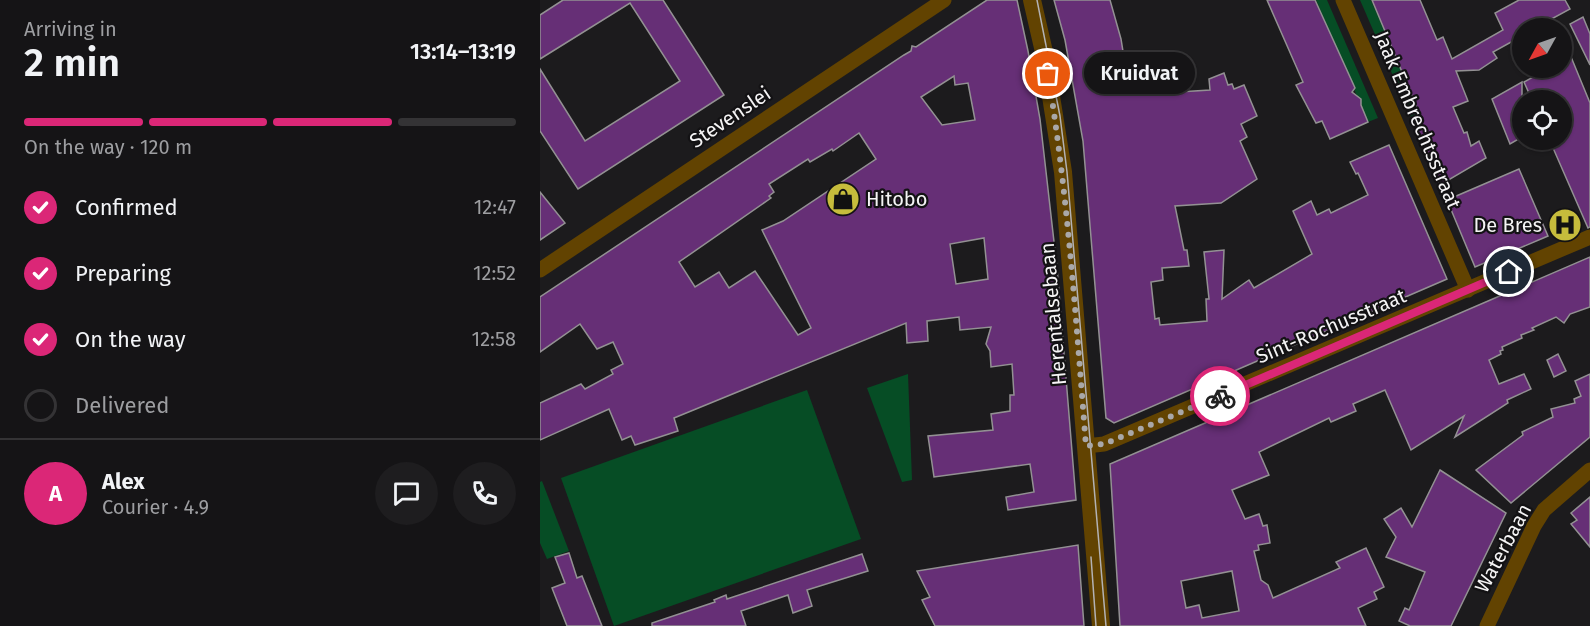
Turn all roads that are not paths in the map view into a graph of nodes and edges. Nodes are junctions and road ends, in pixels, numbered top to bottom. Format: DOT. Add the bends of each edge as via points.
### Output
graph roads {
  1 [pos="944,0"];
  2 [pos="1032,0"];
  3 [pos="1343,0"];
  4 [pos="1590,237"];
  5 [pos="540,270"];
  6 [pos="1468,290"];
  7 [pos="1086,446"];
  8 [pos="1590,470"];
  9 [pos="1101,626"];
  10 [pos="1487,626"];
  1 -- 5 [label="street, Stevenslei"];
  2 -- 7 [label="street, Herentalsebaan" via="1060,150"];
  3 -- 6 [label="street, Jaak Embrechtsstraat"];
  4 -- 6 [label="street, Sint-Rochusstraat"];
  6 -- 7 [label="street, Sint-Rochusstraat" via="1104,444"];
  7 -- 9 [label="street, Herentalsebaan"];
  8 -- 10 [label="street, Waterbaan" via="1544,510"];
}
